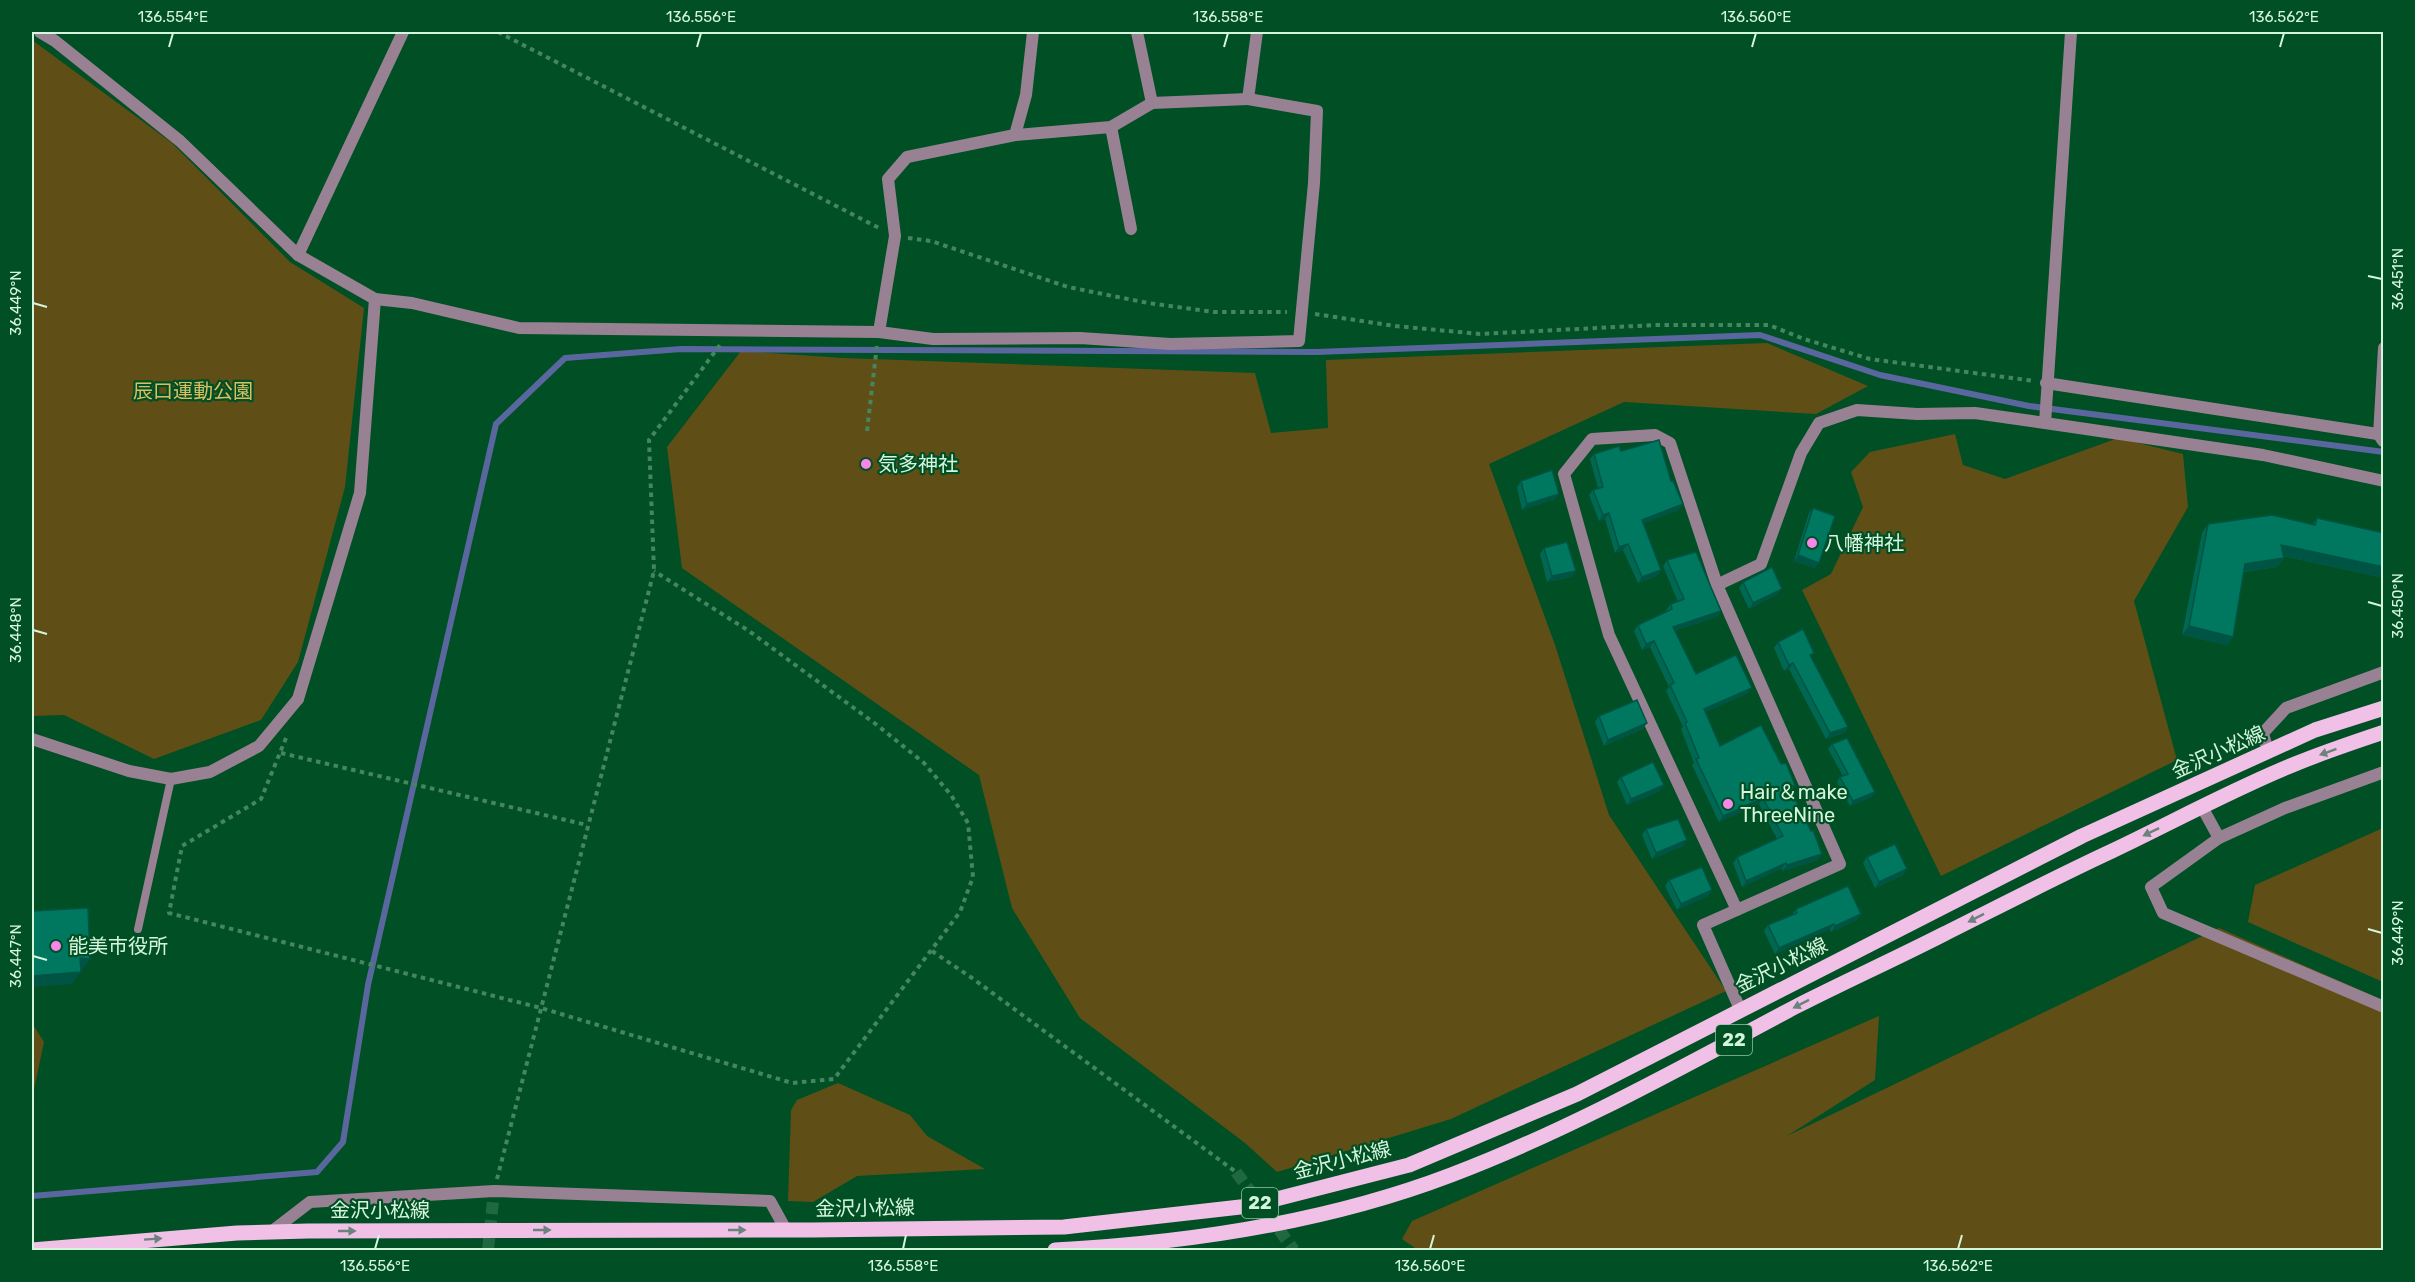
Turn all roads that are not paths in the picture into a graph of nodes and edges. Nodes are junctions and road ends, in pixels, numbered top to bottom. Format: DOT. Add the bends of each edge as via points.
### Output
graph roads {
  1 [pos="40,32"];
  2 [pos="403,32"];
  3 [pos="1033,32"];
  4 [pos="1137,32"];
  5 [pos="1257,32"];
  6 [pos="2071,32"];
  7 [pos="1248,99"];
  8 [pos="1152,103"];
  9 [pos="1111,127"];
  10 [pos="1015,135"];
  11 [pos="1131,230"];
  12 [pos="298,255"];
  13 [pos="375,299"];
  14 [pos="879,332"];
  15 [pos="2384,348"];
  16 [pos="2046,383"];
  17 [pos="2045,419"];
  18 [pos="2382,437"];
  19 [pos="2384,481"];
  20 [pos="1717,585"];
  21 [pos="2384,672"];
  22 [pos="2384,708"];
  23 [pos="2384,732"];
  24 [pos="32,739"];
  25 [pos="2268,752"];
  26 [pos="2384,772"];
  27 [pos="171,779"];
  28 [pos="2202,807"];
  29 [pos="2219,838"];
  30 [pos="1737,910"];
  31 [pos="138,929"];
  32 [pos="2384,1007"];
  33 [pos="1740,1009"];
  34 [pos="786,1230"];
  35 [pos="271,1232"];
  36 [pos="32,1250"];
  37 [pos="1055,1251"];
  1 -- 12 [label="street" via="180,141"];
  2 -- 12 [label="street"];
  3 -- 10 [label="street" via="1026,95"];
  4 -- 8 [label="street"];
  5 -- 7 [label="street"];
  6 -- 16 [label="street"];
  7 -- 8 [label="street"];
  7 -- 14 [label="street" via="1317,111 1299,341 1170,344 1080,338 933,339"];
  8 -- 9 [label="street"];
  9 -- 10 [label="street"];
  9 -- 11 [label="street"];
  10 -- 14 [label="street" via="907,157 888,179 895,236"];
  12 -- 13 [label="street"];
  13 -- 14 [label="street" via="412,303 519,328"];
  13 -- 27 [label="street" via="360,493 298,699 259,746 210,772"];
  15 -- 18 [label="street"];
  16 -- 17 [label="street"];
  16 -- 18 [label="street"];
  17 -- 19 [label="street" via="2263,455"];
  17 -- 20 [label="street" via="1857,410 1819,423 1801,453 1761,564"];
  20 -- 30 [label="street" via="1840,864"];
  20 -- 30 [label="street" via="1670,443 1655,435 1592,440 1564,474 1609,635"];
  21 -- 25 [label="street" via="2286,708 2263,733"];
  22 -- 25 [label="main road, 金沢小松線 / 22" via="2315,730"];
  23 -- 28 [label="main road, 22, one-way" via="2295,764"];
  24 -- 27 [label="street" via="129,771"];
  25 -- 33 [label="main road, 金沢小松線 / 22" via="2082,836"];
  26 -- 29 [label="street" via="2285,808"];
  27 -- 31 [label="lane"];
  28 -- 29 [label="street"];
  28 -- 37 [label="main road, 22, one-way" via="1799,1005 1645,1088 1450,1176 1359,1204 1215,1236"];
  29 -- 32 [label="street" via="2151,886 2163,913"];
  30 -- 33 [label="street" via="1702,926"];
  33 -- 34 [label="main road, 金沢小松線 / 22" via="1577,1094 1409,1165 1249,1206 1064,1227"];
  35 -- 34 [label="main road, 金沢小松線 / 22, one-way"];
  34 -- 35 [label="street" via="770,1201 494,1191 310,1202"];
  36 -- 35 [label="main road, 金沢小松線 / 22, one-way"];
}
